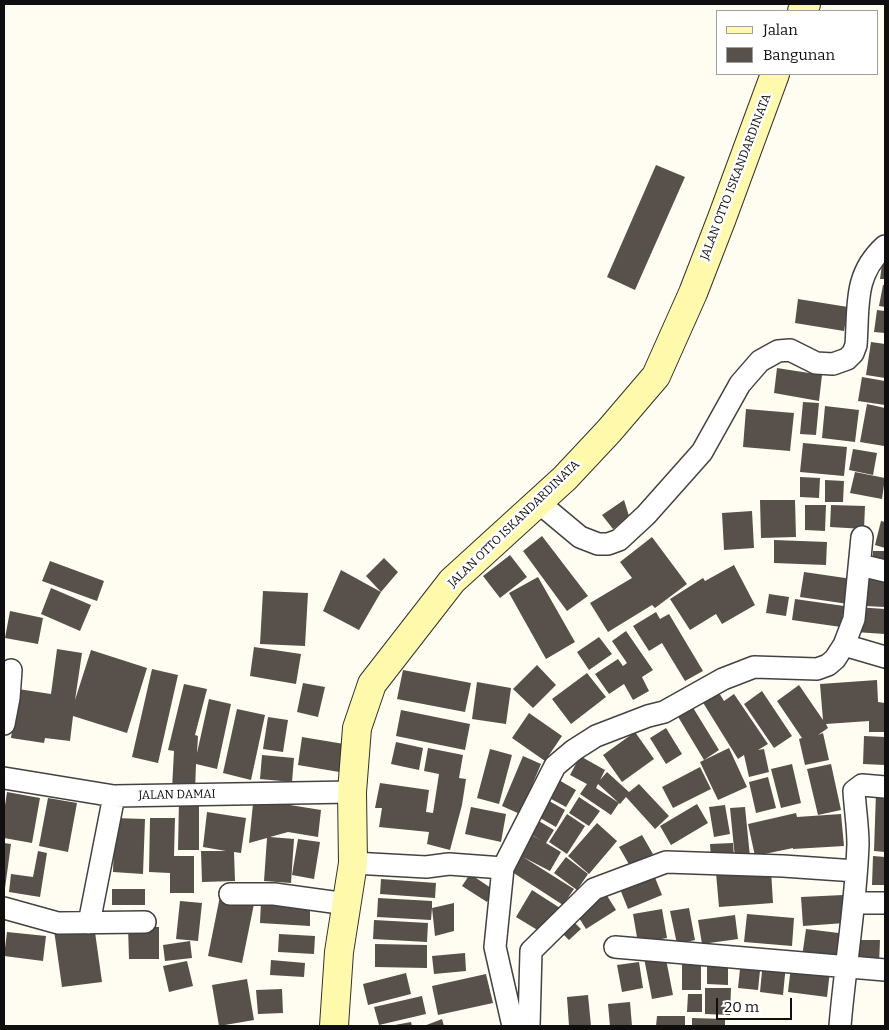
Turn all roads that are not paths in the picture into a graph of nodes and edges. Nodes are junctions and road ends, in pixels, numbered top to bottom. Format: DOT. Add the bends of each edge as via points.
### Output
graph roads {
  1 [pos="775,75"];
  2 [pos="885,246"];
  3 [pos="538,502"];
  4 [pos="862,537"];
  5 [pos="860,565"];
  6 [pos="885,571"];
  7 [pos="844,645"];
  8 [pos="885,657"];
  9 [pos="11,670"];
  10 [pos="4,724"];
  11 [pos="4,778"];
  12 [pos="885,787"];
  13 [pos="352,792"];
  14 [pos="114,796"];
  15 [pos="353,863"];
  16 [pos="503,868"];
  17 [pos="856,871"];
  18 [pos="230,894"];
  19 [pos="855,903"];
  20 [pos="885,903"];
  21 [pos="346,904"];
  22 [pos="4,908"];
  23 [pos="145,922"];
  24 [pos="90,923"];
  25 [pos="615,947"];
  26 [pos="845,967"];
  27 [pos="885,970"];
  28 [pos="334,1026"];
  29 [pos="513,1026"];
  30 [pos="529,1026"];
  31 [pos="840,1026"];
  1 -- 3 [label="main road, JALAN OTTO ISKANDARDINATA" via="693,293 656,376 596,444"];
  2 -- 3 [label="street" via="869,264 860,283 853,353 833,364 816,363 790,350 778,351 760,361 740,384 702,452 619,540 598,544 580,537"];
  3 -- 13 [label="main road, JALAN OTTO ISKANDARDINATA" via="452,581 372,684 357,728"];
  4 -- 5 [label="street"];
  5 -- 6 [label="street"];
  5 -- 7 [label="street" via="854,619"];
  7 -- 8 [label="street"];
  7 -- 16 [label="street" via="828,665 817,669 754,667 722,679 664,712 596,736 574,750 555,766"];
  9 -- 10 [label="street"];
  11 -- 14 [label="street, JALAN DAMAI"];
  12 -- 17 [label="street" via="862,785 854,791 858,842"];
  13 -- 14 [label="street, JALAN DAMAI"];
  13 -- 15 [label="main road, JALAN OTTO ISKANDARDINATA"];
  14 -- 24 [label="street"];
  15 -- 16 [label="street"];
  15 -- 21 [label="main road, JALAN OTTO ISKANDARDINATA"];
  16 -- 29 [label="street" via="495,947"];
  17 -- 19 [label="street"];
  17 -- 30 [label="street" via="666,862 594,889 531,951"];
  18 -- 21 [label="street" via="274,894"];
  19 -- 20 [label="street"];
  19 -- 26 [label="street"];
  21 -- 28 [label="main road, JALAN OTTO ISKANDARDINATA"];
  22 -- 24 [label="street" via="58,922"];
  23 -- 24 [label="street"];
  25 -- 26 [label="street"];
  26 -- 27 [label="street"];
  26 -- 31 [label="street"];
}
